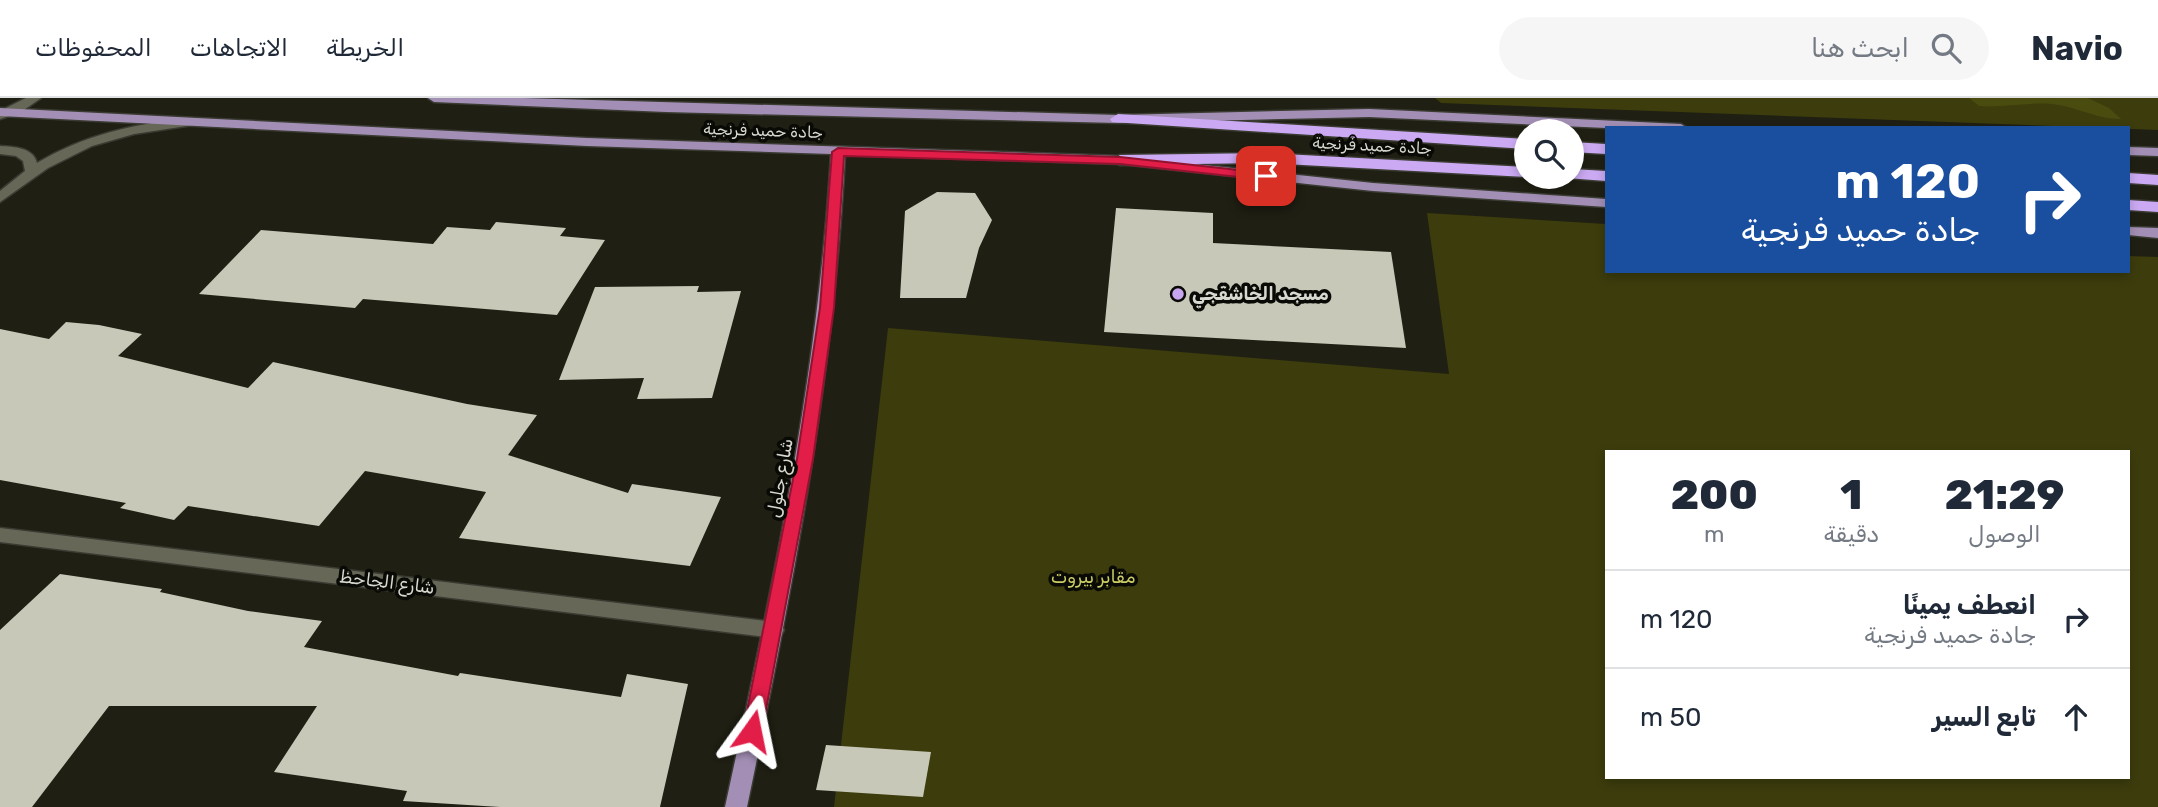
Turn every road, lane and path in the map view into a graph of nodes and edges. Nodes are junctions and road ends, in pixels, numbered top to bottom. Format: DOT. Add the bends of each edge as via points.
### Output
graph roads {
  1 [pos="34,98"];
  2 [pos="434,98"];
  3 [pos="3,113"];
  4 [pos="1118,119"];
  5 [pos="188,122"];
  6 [pos="1639,126"];
  7 [pos="1514,143"];
  8 [pos="1584,148"];
  9 [pos="1605,149"];
  10 [pos="0,150"];
  11 [pos="2130,151"];
  12 [pos="838,152"];
  13 [pos="2158,152"];
  14 [pos="1120,160"];
  15 [pos="31,170"];
  16 [pos="1514,171"];
  17 [pos="1584,175"];
  18 [pos="1605,176"];
  19 [pos="2130,178"];
  20 [pos="2158,180"];
  21 [pos="0,198"];
  22 [pos="1605,203"];
  23 [pos="2130,205"];
  24 [pos="2158,206"];
  25 [pos="2130,231"];
  26 [pos="2158,233"];
  27 [pos="0,535"];
  28 [pos="774,630"];
  29 [pos="736,807"];
  1 -- 3 [label="street"];
  2 -- 4 [label="main road, جادة حميد فرنجية"];
  3 -- 5 [label="main road, جادة حميد فرنجية"];
  4 -- 6 [label="main road" via="1369,113"];
  4 -- 7 [label="highway, جادة حميد فرنجية"];
  5 -- 12 [label="main road, جادة حميد فرنجية"];
  5 -- 15 [label="street" via="117,132"];
  8 -- 9 [label="highway"];
  10 -- 15 [label="street" via="26,155"];
  11 -- 13 [label="main road"];
  12 -- 14 [label="main road, جادة حميد فرنجية"];
  12 -- 28 [label="main road, شارع جلول" via="827,308"];
  14 -- 16 [label="highway, جادة حميد فرنجية" via="1266,158"];
  14 -- 22 [label="main road" via="1373,187"];
  15 -- 21 [label="street"];
  17 -- 18 [label="highway"];
  19 -- 20 [label="highway"];
  23 -- 24 [label="highway"];
  25 -- 26 [label="main road"];
  27 -- 28 [label="street, شارع الجاحظ"];
  28 -- 29 [label="main road, شارع جلول"];
}
